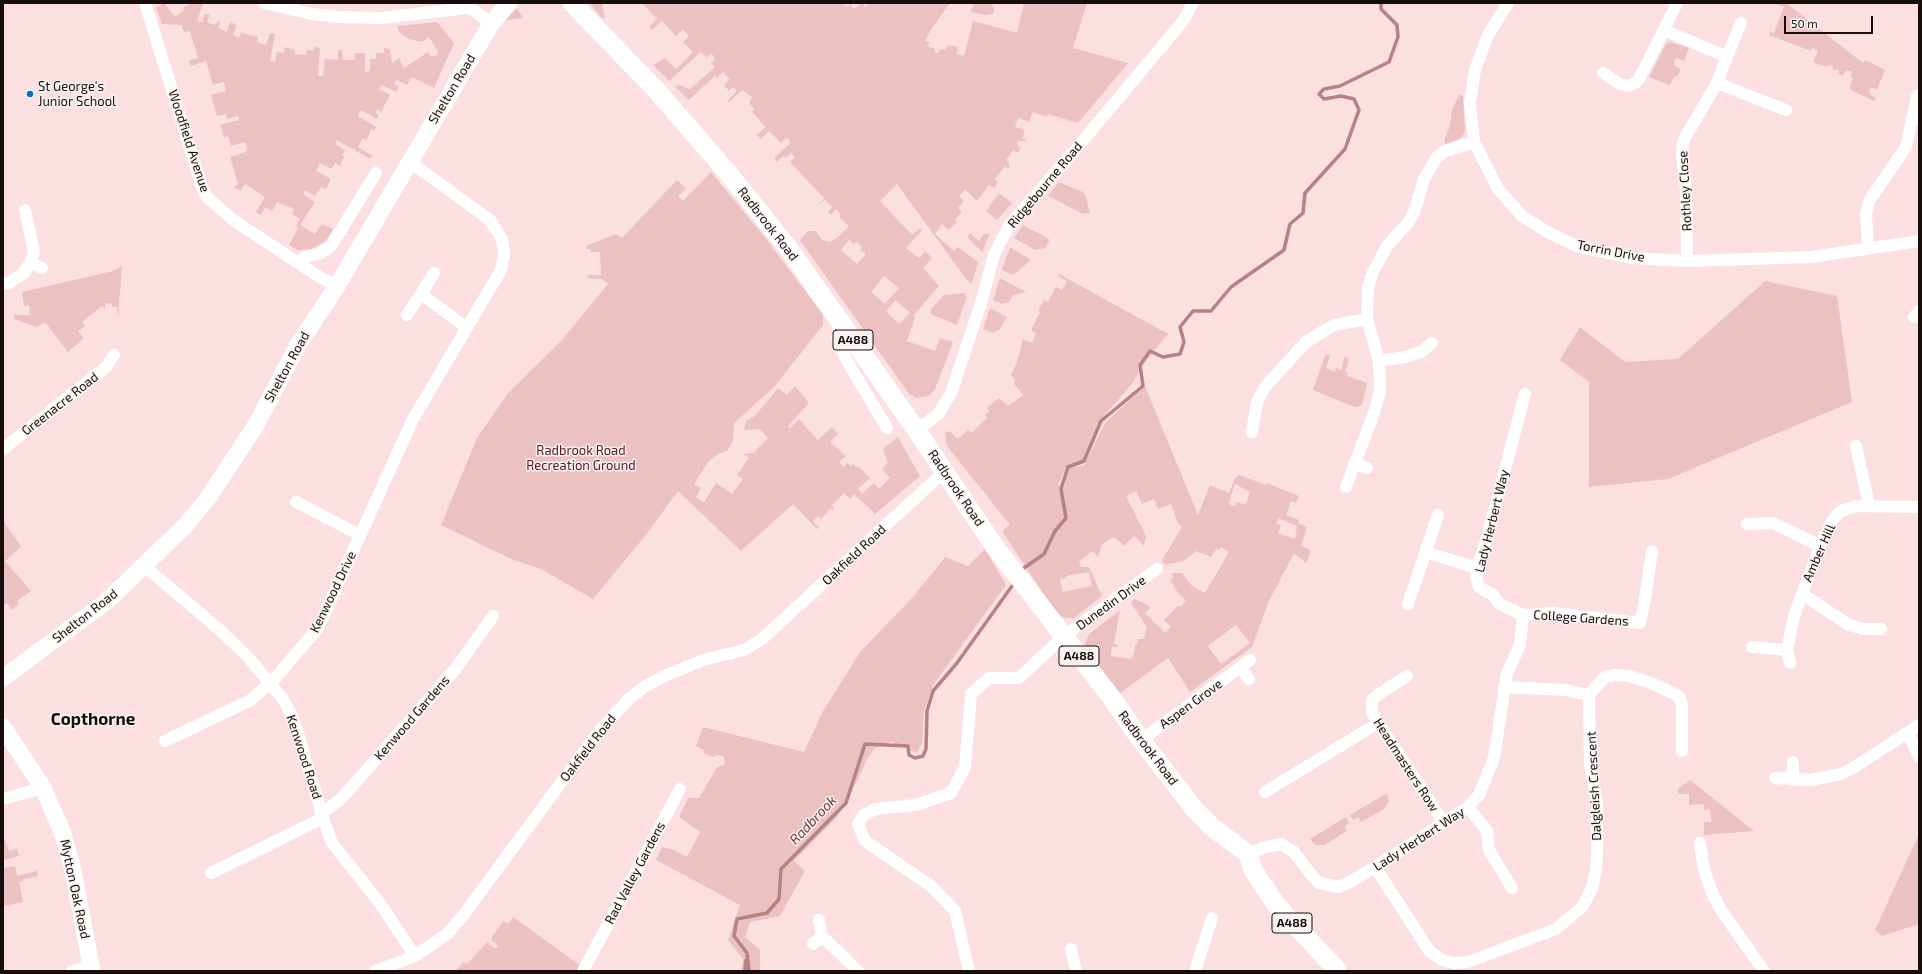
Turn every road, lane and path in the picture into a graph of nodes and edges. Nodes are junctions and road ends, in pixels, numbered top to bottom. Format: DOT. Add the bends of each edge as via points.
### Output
graph roads {
  1 [pos="145,3"];
  2 [pos="264,3"];
  3 [pos="509,3"];
  4 [pos="572,3"];
  5 [pos="1193,3"];
  6 [pos="1508,3"];
  7 [pos="1677,3"];
  8 [pos="1741,23"];
  9 [pos="491,24"];
  10 [pos="1664,30"];
  11 [pos="1727,57"];
  12 [pos="1604,73"];
  13 [pos="1717,83"];
  14 [pos="1917,96"];
  15 [pos="1786,110"];
  16 [pos="1474,142"];
  17 [pos="410,162"];
  18 [pos="376,173"];
  19 [pos="25,210"];
  20 [pos="1919,241"];
  21 [pos="1868,249"];
  22 [pos="1687,261"];
  23 [pos="30,263"];
  24 [pos="299,263"];
  25 [pos="42,268"];
  26 [pos="434,273"];
  27 [pos="3,284"];
  28 [pos="337,286"];
  29 [pos="421,294"];
  30 [pos="407,315"];
  31 [pos="1367,319"];
  32 [pos="842,324"];
  33 [pos="467,328"];
  34 [pos="1432,343"];
  35 [pos="114,355"];
  36 [pos="1379,361"];
  37 [pos="1524,394"];
  38 [pos="888,428"];
  39 [pos="917,430"];
  40 [pos="1252,432"];
  41 [pos="1856,446"];
  42 [pos="3,449"];
  43 [pos="1354,464"];
  44 [pos="1366,468"];
  45 [pos="945,471"];
  46 [pos="1346,487"];
  47 [pos="296,502"];
  48 [pos="1869,505"];
  49 [pos="1919,507"];
  50 [pos="1438,516"];
  51 [pos="1747,524"];
  52 [pos="360,535"];
  53 [pos="1820,546"];
  54 [pos="1425,552"];
  55 [pos="1652,552"];
  56 [pos="144,566"];
  57 [pos="1477,568"];
  58 [pos="1157,569"];
  59 [pos="1802,594"];
  60 [pos="1408,604"];
  61 [pos="1523,615"];
  62 [pos="493,616"];
  63 [pos="1881,629"];
  64 [pos="1064,636"];
  65 [pos="1752,647"];
  66 [pos="1787,650"];
  67 [pos="1790,662"];
  68 [pos="1407,676"];
  69 [pos="3,678"];
  70 [pos="1249,678"];
  71 [pos="271,682"];
  72 [pos="1504,687"];
  73 [pos="1589,695"];
  74 [pos="1378,723"];
  75 [pos="1919,725"];
  76 [pos="3,727"];
  77 [pos="1908,733"];
  78 [pos="1141,740"];
  79 [pos="165,741"];
  80 [pos="1682,751"];
  81 [pos="1919,757"];
  82 [pos="1793,762"];
  83 [pos="1775,778"];
  84 [pos="1793,780"];
  85 [pos="42,788"];
  86 [pos="680,789"];
  87 [pos="1265,792"];
  88 [pos="3,799"];
  89 [pos="1468,807"];
  90 [pos="322,815"];
  91 [pos="1444,823"];
  92 [pos="1700,843"];
  93 [pos="1248,854"];
  94 [pos="1375,867"];
  95 [pos="211,873"];
  96 [pos="1512,888"];
  97 [pos="1212,918"];
  98 [pos="819,920"];
  99 [pos="1071,949"];
  100 [pos="415,956"];
  101 [pos="590,958"];
  102 [pos="92,969"];
  103 [pos="72,971"];
  104 [pos="375,971"];
  105 [pos="583,971"];
  106 [pos="593,971"];
  107 [pos="858,971"];
  108 [pos="969,971"];
  109 [pos="1076,971"];
  110 [pos="1195,971"];
  111 [pos="1338,971"];
  112 [pos="1764,971"];
  1 -- 24 [label="street, Woodfield Avenue" via="206,197 233,220"];
  2 -- 9 [label="street" via="339,18 381,18 466,8 476,11"];
  3 -- 9 [label="main road, Shelton Road"];
  4 -- 32 [label="main road, Radbrook Road / A488" via="658,92 728,173 790,249"];
  5 -- 39 [label="street, Ridgebourne Road" via="1182,20 1070,156 1008,226 994,255 981,303 950,393 939,413"];
  6 -- 16 [label="street, Torrin Drive" via="1488,35 1475,70 1470,103"];
  7 -- 10 [label="street"];
  8 -- 11 [label="street, Rothley Close"];
  9 -- 17 [label="main road, Shelton Road"];
  10 -- 11 [label="street"];
  10 -- 12 [label="street" via="1638,81 1629,86 1620,84"];
  11 -- 13 [label="street, Rothley Close"];
  13 -- 15 [label="street"];
  13 -- 22 [label="street, Rothley Close" via="1683,141"];
  14 -- 21 [label="street" via="1906,147 1869,201 1866,215"];
  16 -- 22 [label="street, Torrin Drive" via="1498,189 1522,216 1548,233 1579,247 1632,258"];
  16 -- 31 [label="street" via="1445,151 1430,167 1408,223 1387,246 1373,272 1368,287"];
  17 -- 28 [label="main road, Shelton Road"];
  17 -- 33 [label="street, Kenwood Drive" via="490,220 502,239 504,255 501,270"];
  18 -- 24 [label="street" via="331,246 321,253 305,257"];
  19 -- 23 [label="street" via="34,252"];
  20 -- 21 [label="street, Torrin Drive"];
  21 -- 22 [label="street, Torrin Drive" via="1811,258"];
  23 -- 25 [label="street"];
  23 -- 27 [label="street" via="23,274"];
  24 -- 28 [label="street, Woodfield Avenue"];
  26 -- 29 [label="street"];
  28 -- 56 [label="main road, Shelton Road" via="298,345 256,425 223,477 186,525"];
  29 -- 30 [label="street"];
  29 -- 33 [label="street"];
  31 -- 36 [label="street"];
  31 -- 40 [label="street" via="1334,325 1306,342 1265,386 1257,402"];
  32 -- 38 [label="street" via="837,338 847,361"];
  32 -- 39 [label="main road, Radbrook Road / A488"];
  33 -- 52 [label="street, Kenwood Drive" via="413,419"];
  34 -- 36 [label="street" via="1424,357"];
  35 -- 42 [label="street, Greenacre Road" via="106,367"];
  36 -- 43 [label="street" via="1380,390"];
  37 -- 57 [label="street, Lady Herbert Way"];
  39 -- 45 [label="main road, Radbrook Road / A488"];
  41 -- 48 [label="street"];
  43 -- 44 [label="street"];
  43 -- 46 [label="street"];
  45 -- 64 [label="main road, Radbrook Road / A488" via="995,547"];
  45 -- 100 [label="street, Oakfield Road" via="762,639 744,650 703,660 662,678 630,698 599,731 462,917 447,934"];
  47 -- 52 [label="street, Kenwood Drive"];
  48 -- 49 [label="street, Amber Hill"];
  48 -- 53 [label="street, Amber Hill" via="1841,511 1832,521"];
  50 -- 54 [label="street"];
  51 -- 53 [label="street" via="1773,524"];
  52 -- 71 [label="street, Kenwood Drive" via="318,628"];
  53 -- 59 [label="street, Amber Hill"];
  54 -- 57 [label="street"];
  54 -- 60 [label="street"];
  55 -- 61 [label="street, College Gardens" via="1640,623 1553,613"];
  56 -- 69 [label="main road, Shelton Road" via="107,601"];
  56 -- 71 [label="street, Kenwood Road" via="220,630"];
  57 -- 61 [label="street, Lady Herbert Way" via="1479,587 1493,595 1500,604"];
  58 -- 64 [label="street, Dunedin Drive"];
  59 -- 63 [label="street" via="1849,625 1864,629"];
  59 -- 66 [label="street, Amber Hill" via="1794,616"];
  61 -- 72 [label="street, Lady Herbert Way" via="1520,645 1506,672"];
  62 -- 90 [label="street, Kenwood Gardens" via="451,673 341,799"];
  64 -- 78 [label="main road, Radbrook Road / A488"];
  64 -- 108 [label="street, Dunedin Drive" via="1019,678 988,678 971,694 966,768 951,793 916,804 875,809 864,815 858,824 865,841 931,886 955,911"];
  65 -- 66 [label="street"];
  66 -- 67 [label="street, Amber Hill"];
  68 -- 74 [label="street, Headmasters Row" via="1372,700 1372,713"];
  70 -- 78 [label="street, Aspen Grove" via="1245,664"];
  71 -- 79 [label="street, Kenwood Drive" via="251,700"];
  71 -- 90 [label="street, Kenwood Road" via="294,720"];
  72 -- 73 [label="street" via="1565,690"];
  72 -- 89 [label="street, Lady Herbert Way" via="1494,758 1479,794"];
  73 -- 80 [label="street" via="1605,677 1614,675 1651,682 1679,696 1682,704"];
  73 -- 94 [label="street, Dalgleish Crescent" via="1590,765 1597,802 1596,870 1584,906 1569,920 1556,929 1468,962 1454,963 1442,960 1430,952 1422,941"];
  74 -- 87 [label="street"];
  74 -- 91 [label="street, Headmasters Row"];
  75 -- 77 [label="street"];
  76 -- 85 [label="main road, Mytton Oak Road"];
  77 -- 81 [label="street"];
  77 -- 84 [label="street" via="1841,774 1811,780"];
  78 -- 93 [label="main road, Radbrook Road / A488" via="1196,811 1212,827"];
  82 -- 84 [label="street"];
  83 -- 84 [label="street"];
  85 -- 88 [label="street"];
  85 -- 102 [label="main road, Mytton Oak Road" via="55,813 69,851"];
  86 -- 101 [label="street, Rad Valley Gardens"];
  89 -- 91 [label="street, Lady Herbert Way"];
  89 -- 96 [label="street" via="1487,832 1489,850"];
  90 -- 95 [label="street, Kenwood Gardens"];
  90 -- 100 [label="street, Kenwood Road" via="332,842 379,902"];
  91 -- 94 [label="street, Lady Herbert Way"];
  92 -- 112 [label="street" via="1704,870 1711,890 1721,910"];
  93 -- 94 [label="street, Lady Herbert Way" via="1281,844 1294,852 1320,883 1329,886 1340,887"];
  93 -- 111 [label="main road, A488" via="1253,870 1277,906"];
  97 -- 110 [label="street"];
  98 -- 107 [label="street" via="817,940"];
  99 -- 109 [label="street"];
  100 -- 104 [label="street, Oakfield Road"];
  101 -- 105 [label="street, Rad Valley Gardens"];
  101 -- 106 [label="street"];
  102 -- 103 [label="street"];
}
